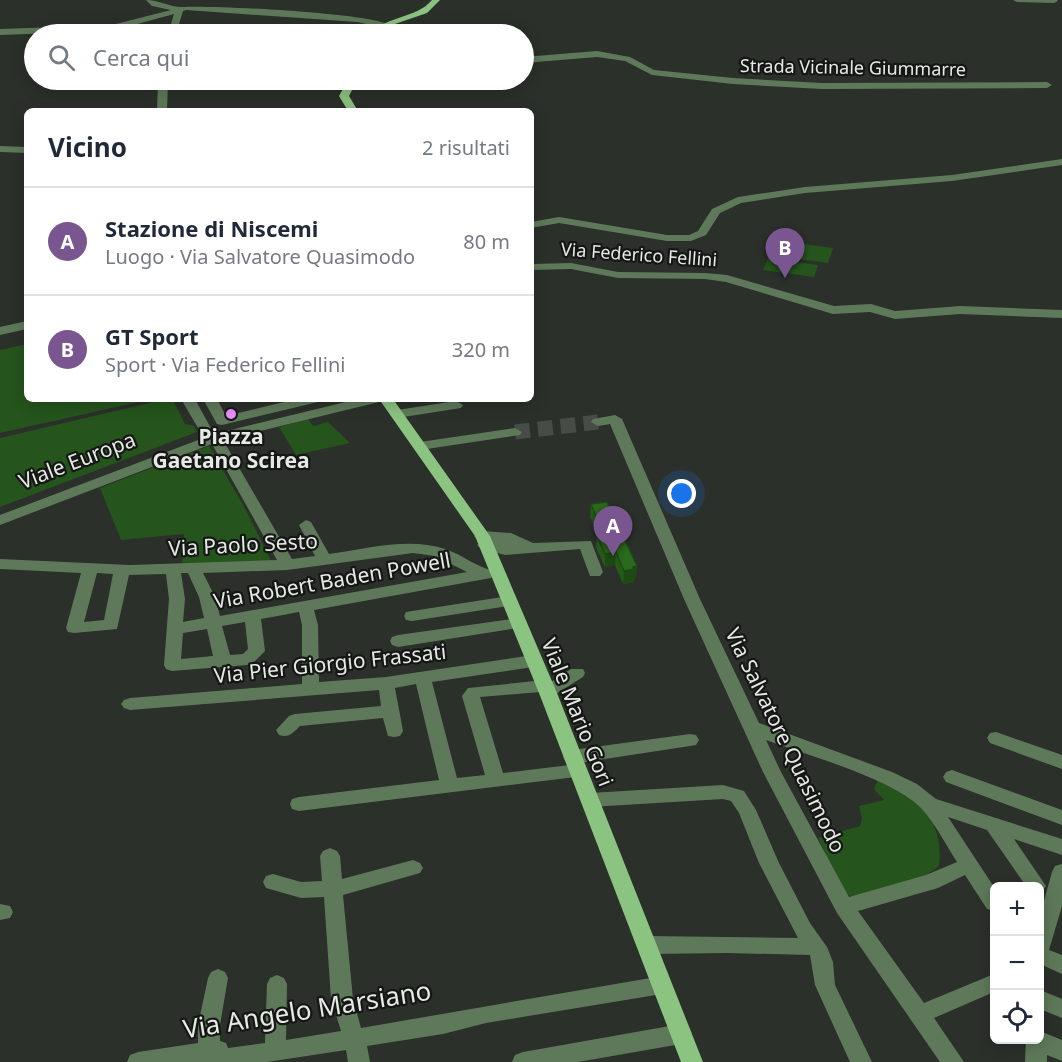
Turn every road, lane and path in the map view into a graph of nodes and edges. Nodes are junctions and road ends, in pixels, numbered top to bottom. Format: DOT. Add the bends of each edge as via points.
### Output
graph roads {
  1 [pos="150,0"];
  2 [pos="436,0"];
  3 [pos="1017,0"];
  4 [pos="1054,1"];
  5 [pos="180,9"];
  6 [pos="126,24"];
  7 [pos="175,24"];
  8 [pos="379,24"];
  9 [pos="388,24"];
  10 [pos="24,31"];
  11 [pos="0,32"];
  12 [pos="534,60"];
  13 [pos="1047,85"];
  14 [pos="163,90"];
  15 [pos="347,90"];
  16 [pos="162,108"];
  17 [pos="351,108"];
  18 [pos="0,149"];
  19 [pos="24,150"];
  20 [pos="1062,162"];
  21 [pos="534,224"];
  22 [pos="534,267"];
  23 [pos="1062,314"];
  24 [pos="24,326"];
  25 [pos="0,331"];
  26 [pos="190,402"];
  27 [pos="212,402"];
  28 [pos="311,402"];
  29 [pos="314,402"];
  30 [pos="373,402"];
  31 [pos="389,402"];
  32 [pos="456,406"];
  33 [pos="397,414"];
  34 [pos="606,420"];
  35 [pos="515,432"];
  36 [pos="212,436"];
  37 [pos="420,446"];
  38 [pos="0,512"];
  39 [pos="0,520"];
  40 [pos="306,525"];
  41 [pos="533,549"];
  42 [pos="488,556"];
  43 [pos="325,561"];
  44 [pos="0,564"];
  45 [pos="287,565"];
  46 [pos="194,568"];
  47 [pos="90,569"];
  48 [pos="173,569"];
  49 [pos="122,570"];
  50 [pos="595,572"];
  51 [pos="509,601"];
  52 [pos="305,606"];
  53 [pos="252,616"];
  54 [pos="412,616"];
  55 [pos="214,623"];
  56 [pos="518,623"];
  57 [pos="175,629"];
  58 [pos="398,641"];
  59 [pos="223,661"];
  60 [pos="533,661"];
  61 [pos="577,673"];
  62 [pos="423,678"];
  63 [pos="386,683"];
  64 [pos="311,690"];
  65 [pos="546,690"];
  66 [pos="130,704"];
  67 [pos="390,711"];
  68 [pos="753,728"];
  69 [pos="285,730"];
  70 [pos="394,731"];
  71 [pos="996,738"];
  72 [pos="690,740"];
  73 [pos="1062,762"];
  74 [pos="575,764"];
  75 [pos="952,777"];
  76 [pos="496,781"];
  77 [pos="450,788"];
  78 [pos="590,800"];
  79 [pos="299,804"];
  80 [pos="929,804"];
  81 [pos="1062,818"];
  82 [pos="995,827"];
  83 [pos="1062,847"];
  84 [pos="330,856"];
  85 [pos="969,865"];
  86 [pos="413,868"];
  87 [pos="1062,872"];
  88 [pos="273,882"];
  89 [pos="1033,882"];
  90 [pos="332,889"];
  91 [pos="990,897"];
  92 [pos="1044,898"];
  93 [pos="844,907"];
  94 [pos="1054,915"];
  95 [pos="1044,938"];
  96 [pos="647,945"];
  97 [pos="817,947"];
  98 [pos="1044,957"];
  99 [pos="1062,965"];
  100 [pos="218,978"];
  101 [pos="277,984"];
  102 [pos="990,984"];
  103 [pos="662,985"];
  104 [pos="1044,1001"];
  105 [pos="1062,1009"];
  106 [pos="919,1015"];
  107 [pos="353,1034"];
  108 [pos="681,1034"];
  109 [pos="275,1041"];
  110 [pos="1044,1043"];
  111 [pos="1038,1044"];
  112 [pos="1062,1051"];
  113 [pos="207,1057"];
  114 [pos="138,1062"];
  115 [pos="359,1062"];
  116 [pos="523,1062"];
  117 [pos="692,1062"];
  118 [pos="861,1062"];
  119 [pos="953,1062"];
  120 [pos="1036,1062"];
  1 -- 5 [label="street"];
  2 -- 9 [label="main road" via="430,8"];
  3 -- 4 [label="street"];
  5 -- 6 [label="street"];
  5 -- 7 [label="street"];
  5 -- 8 [label="street"];
  10 -- 11 [label="street"];
  12 -- 13 [label="street, Strada Vicinale Giummarre" via="603,55 627,59 652,72 822,86"];
  14 -- 16 [label="street"];
  15 -- 17 [label="main road" via="344,96"];
  18 -- 19 [label="street"];
  20 -- 21 [label="street" via="952,178 805,190 738,200 716,211 702,233 691,238 667,238 559,220"];
  22 -- 23 [label="street, Via Federico Fellini" via="571,266 618,275 705,276 833,309 871,308 895,315 960,310"];
  24 -- 25 [label="street"];
  26 -- 36 [label="street"];
  27 -- 28 [label="street" via="222,421"];
  29 -- 36 [label="street, Viale Europa"];
  30 -- 36 [label="street, Viale Europa"];
  31 -- 33 [label="main road, Viale Mario Gori"];
  32 -- 33 [label="street"];
  33 -- 37 [label="main road, Viale Mario Gori"];
  34 -- 68 [label="street, Via Salvatore Quasimodo"];
  35 -- 37 [label="street"];
  36 -- 38 [label="street, Viale Europa"];
  36 -- 39 [label="street, Viale Europa"];
  36 -- 45 [label="street"];
  37 -- 42 [label="main road, Viale Mario Gori"];
  40 -- 43 [label="street"];
  41 -- 42 [label="street"];
  41 -- 42 [label="street" via="518,542 499,543"];
  41 -- 50 [label="street" via="586,544"];
  42 -- 43 [label="street, Via Paolo Sesto" via="466,564 428,548 413,548"];
  42 -- 51 [label="main road, Viale Mario Gori"];
  42 -- 52 [label="street, Via Robert Baden Powell"];
  43 -- 45 [label="street, Via Paolo Sesto"];
  44 -- 47 [label="street, Via Paolo Sesto"];
  45 -- 46 [label="street, Via Paolo Sesto"];
  46 -- 48 [label="street, Via Paolo Sesto"];
  46 -- 55 [label="street"];
  47 -- 49 [label="street, Via Paolo Sesto"];
  47 -- 49 [label="street" via="74,628 111,625"];
  48 -- 49 [label="street, Via Paolo Sesto"];
  48 -- 57 [label="street" via="177,584"];
  51 -- 54 [label="street"];
  51 -- 56 [label="main road, Viale Mario Gori"];
  52 -- 53 [label="street, Via Robert Baden Powell"];
  52 -- 64 [label="street" via="310,625"];
  53 -- 55 [label="street, Via Robert Baden Powell"];
  53 -- 59 [label="street" via="257,651 247,658"];
  55 -- 57 [label="street, Via Robert Baden Powell"];
  55 -- 59 [label="street"];
  56 -- 58 [label="street"];
  56 -- 60 [label="main road, Viale Mario Gori"];
  57 -- 59 [label="street" via="172,665"];
  60 -- 62 [label="street, Via Pier Giorgio Frassati"];
  60 -- 65 [label="main road, Viale Mario Gori"];
  61 -- 65 [label="street"];
  62 -- 63 [label="street, Via Pier Giorgio Frassati"];
  62 -- 77 [label="street"];
  63 -- 64 [label="street, Via Pier Giorgio Frassati"];
  63 -- 67 [label="street"];
  64 -- 66 [label="street, Via Pier Giorgio Frassati"];
  65 -- 74 [label="main road, Viale Mario Gori"];
  65 -- 76 [label="street" via="474,692 471,696"];
  67 -- 69 [label="street" via="295,720"];
  67 -- 70 [label="street"];
  68 -- 80 [label="street" via="886,777 911,789"];
  68 -- 93 [label="street, Via Salvatore Quasimodo" via="772,772"];
  71 -- 73 [label="street"];
  72 -- 74 [label="street"];
  74 -- 76 [label="street"];
  74 -- 78 [label="main road, Viale Mario Gori"];
  75 -- 81 [label="street"];
  76 -- 77 [label="street"];
  77 -- 79 [label="street"];
  78 -- 96 [label="main road, Viale Mario Gori"];
  78 -- 97 [label="street" via="723,792 737,796 798,920"];
  80 -- 82 [label="street"];
  80 -- 85 [label="street"];
  82 -- 83 [label="street"];
  82 -- 89 [label="street"];
  84 -- 90 [label="street"];
  85 -- 91 [label="street"];
  85 -- 93 [label="street" via="931,882"];
  86 -- 90 [label="street"];
  87 -- 94 [label="street"];
  88 -- 90 [label="street" via="301,890"];
  90 -- 107 [label="street" via="342,999"];
  92 -- 94 [label="street"];
  93 -- 106 [label="street, Via Salvatore Quasimodo"];
  94 -- 95 [label="street"];
  96 -- 97 [label="street"];
  96 -- 103 [label="main road, Viale Mario Gori"];
  97 -- 118 [label="street" via="825,985"];
  98 -- 99 [label="street"];
  100 -- 113 [label="street"];
  101 -- 109 [label="street"];
  102 -- 106 [label="street"];
  103 -- 107 [label="street, Via Angelo Marsiano" via="486,1014 443,1025"];
  103 -- 108 [label="main road, Viale Mario Gori"];
  104 -- 105 [label="street"];
  106 -- 119 [label="street, Via Salvatore Quasimodo"];
  107 -- 109 [label="street, Via Angelo Marsiano"];
  107 -- 113 [label="street, Via Angelo Marsiano"];
  107 -- 115 [label="street"];
  108 -- 116 [label="street"];
  108 -- 117 [label="main road, Viale Mario Gori"];
  109 -- 113 [label="street, Via Angelo Marsiano"];
  110 -- 112 [label="street"];
  111 -- 120 [label="street"];
  113 -- 114 [label="street, Via Angelo Marsiano"];
}
